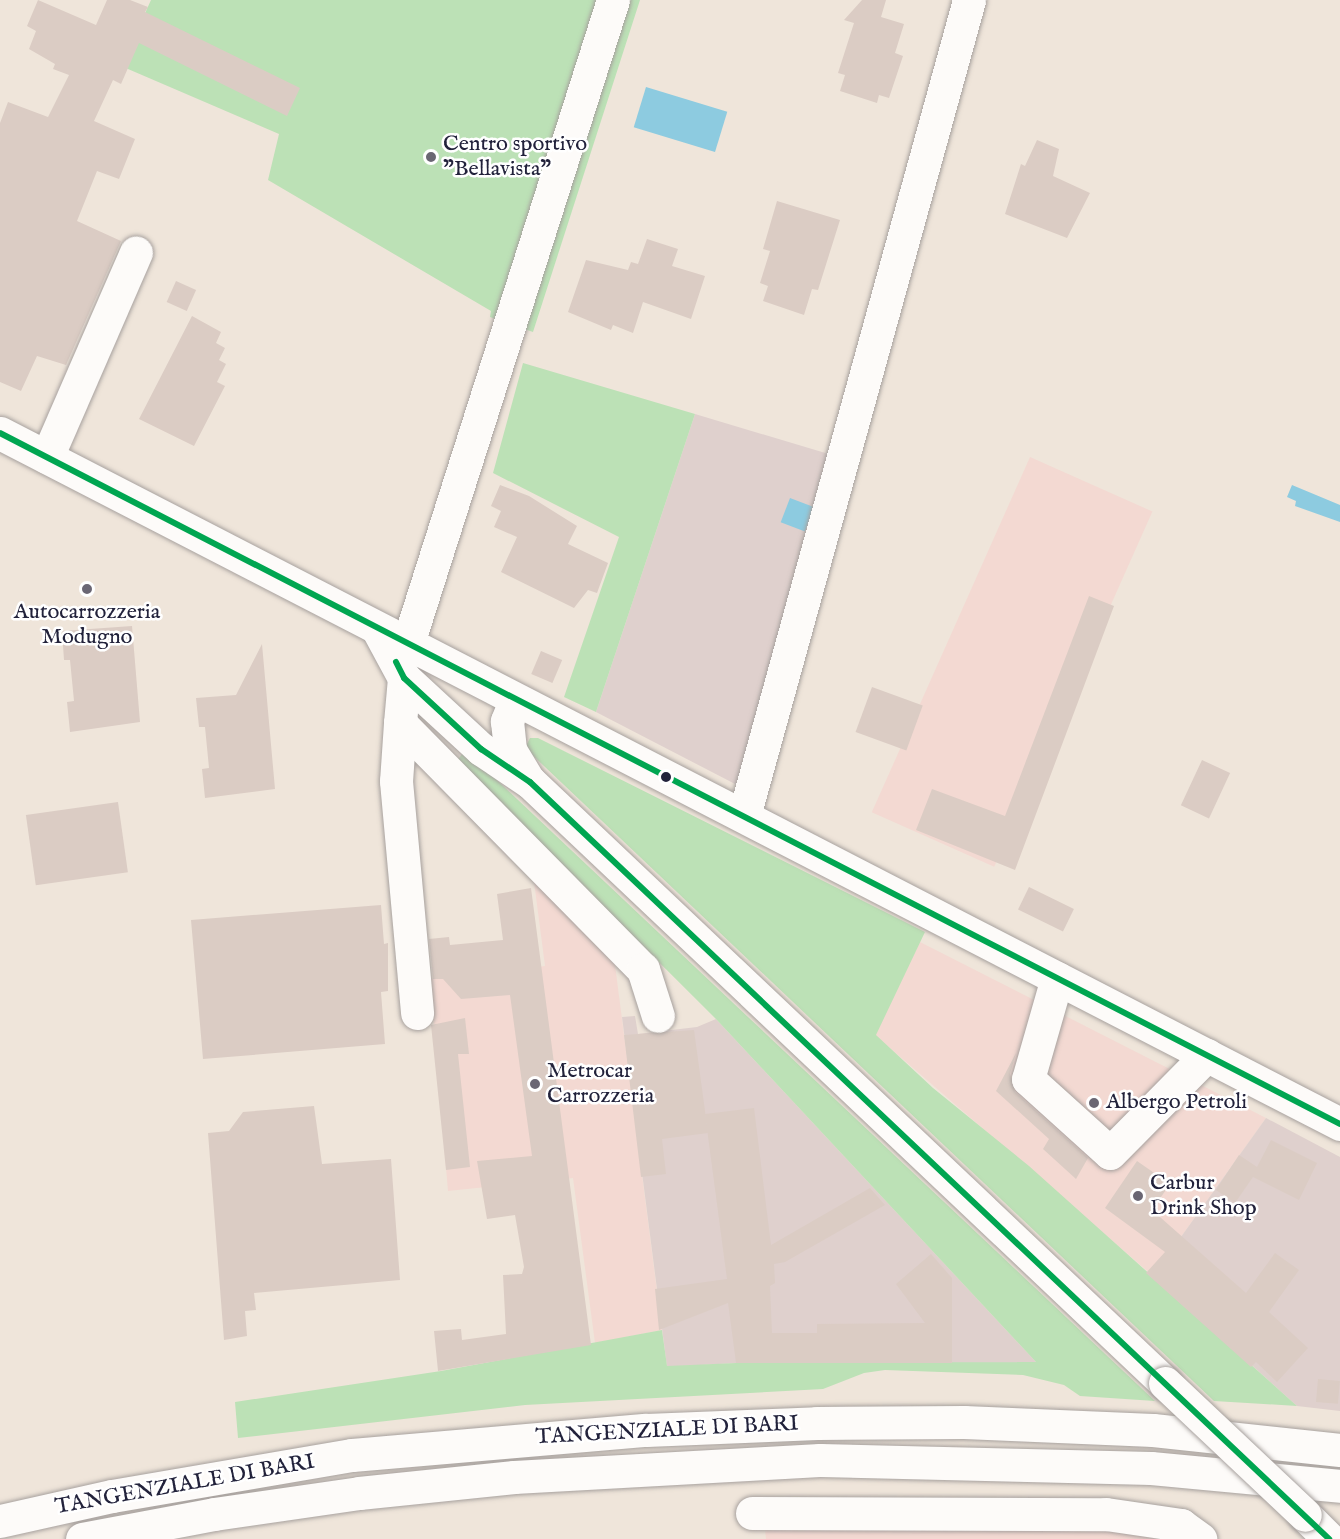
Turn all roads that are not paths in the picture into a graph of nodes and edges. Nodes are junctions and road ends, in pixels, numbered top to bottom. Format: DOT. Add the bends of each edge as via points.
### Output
graph roads {
  1 [pos="613,0"];
  2 [pos="969,0"];
  3 [pos="136,252"];
  4 [pos="0,433"];
  5 [pos="47,457"];
  6 [pos="377,628"];
  7 [pos="408,643"];
  8 [pos="404,678"];
  9 [pos="515,701"];
  10 [pos="400,723"];
  11 [pos="530,782"];
  12 [pos="744,816"];
  13 [pos="1057,978"];
  14 [pos="417,1013"];
  15 [pos="658,1016"];
  16 [pos="1207,1055"];
  17 [pos="1340,1124"];
  18 [pos="1324,1445"];
  19 [pos="1340,1450"];
  20 [pos="1340,1486"];
  21 [pos="752,1513"];
  22 [pos="0,1521"];
  23 [pos="82,1539"];
  24 [pos="1200,1539"];
  25 [pos="1329,1539"];
  1 -- 7 [label="main road"];
  2 -- 12 [label="main road"];
  3 -- 5 [label="main road"];
  4 -- 5 [label="main road"];
  5 -- 6 [label="main road"];
  6 -- 7 [label="main road"];
  6 -- 8 [label="main road"];
  7 -- 9 [label="main road"];
  8 -- 10 [label="main road"];
  8 -- 11 [label="main road" via="481,749"];
  9 -- 11 [label="main road" via="507,721 510,750"];
  9 -- 12 [label="main road"];
  10 -- 14 [label="main road" via="396,781"];
  10 -- 15 [label="main road" via="643,969"];
  11 -- 25 [label="main road, bridge"];
  12 -- 13 [label="main road"];
  13 -- 16 [label="main road"];
  13 -- 16 [label="main road" via="1028,1079 1110,1153"];
  16 -- 17 [label="main road"];
  18 -- 19 [label="main road, TANGENZIALE DI BARI"];
  18 -- 22 [label="main road, TANGENZIALE DI BARI" via="1154,1430 964,1422 646,1430 352,1455 112,1496"];
  20 -- 23 [label="main road, TANGENZIALE DI BARI" via="1151,1468 820,1460 514,1477 358,1493"];
  21 -- 24 [label="main road" via="1106,1514 1181,1525"];
}
